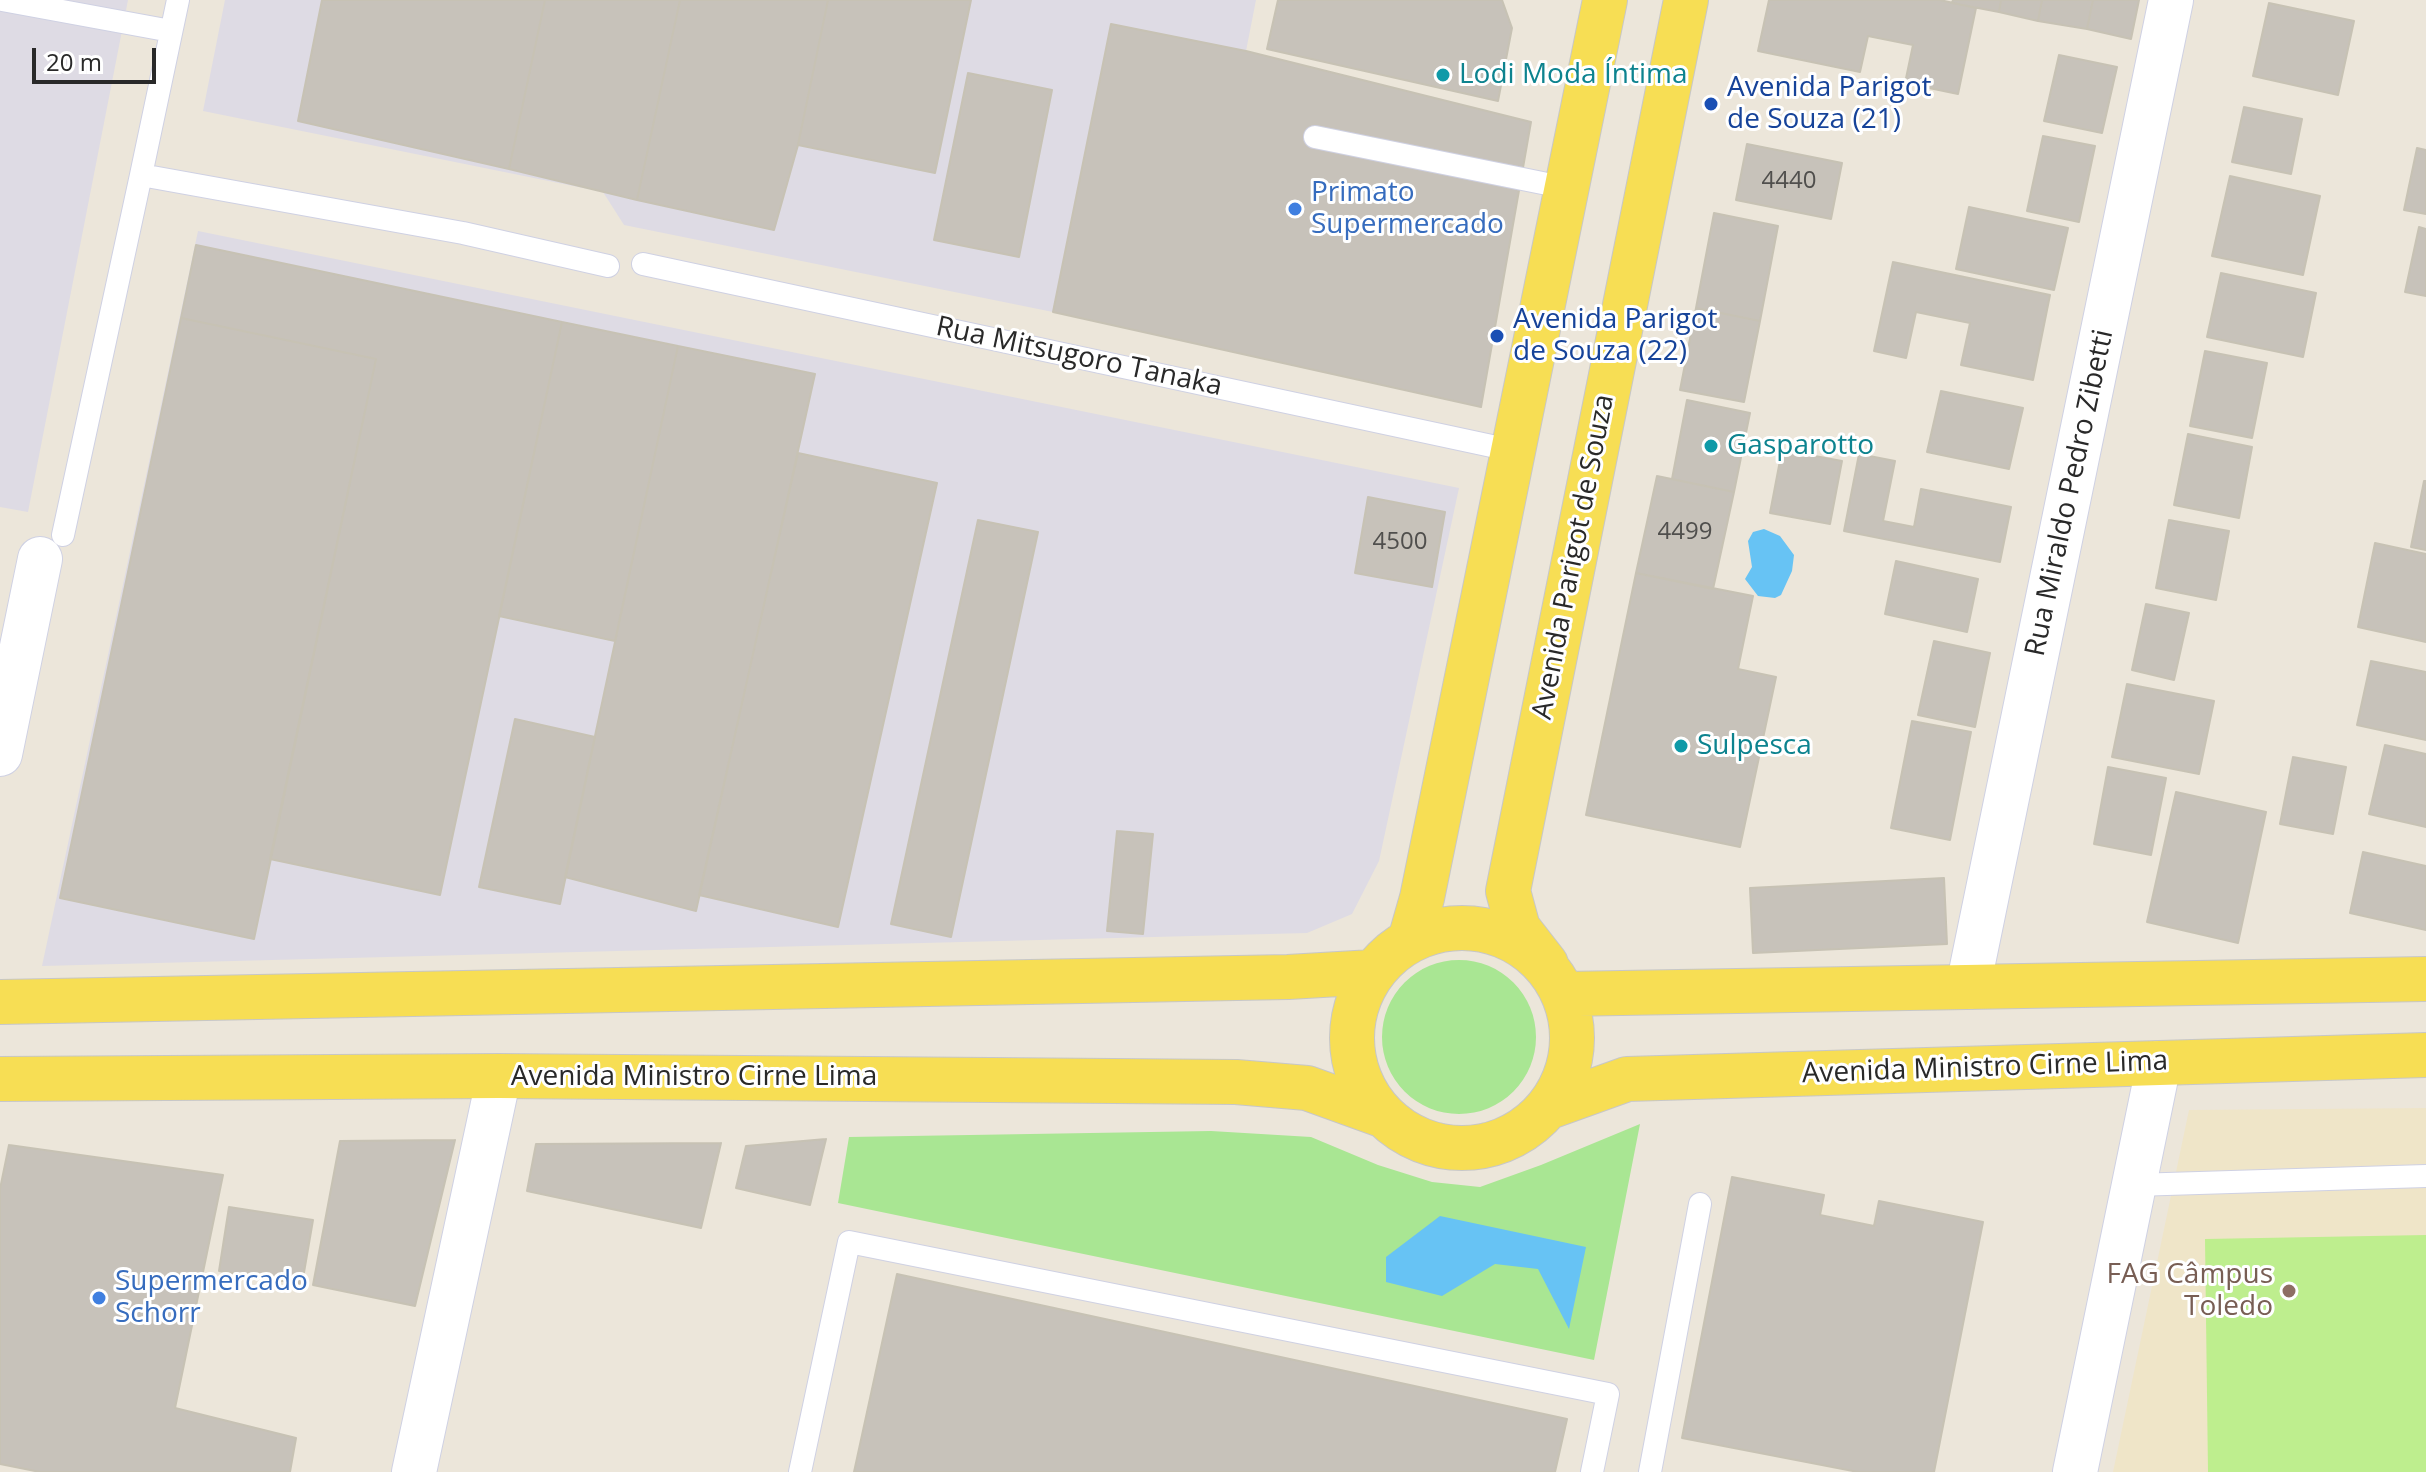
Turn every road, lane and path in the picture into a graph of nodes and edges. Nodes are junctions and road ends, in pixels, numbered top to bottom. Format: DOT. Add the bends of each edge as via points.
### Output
graph roads {
  1 [pos="2,0"];
  2 [pos="178,0"];
  3 [pos="1605,0"];
  4 [pos="2171,0"];
  5 [pos="1680,13"];
  6 [pos="171,31"];
  7 [pos="1315,137"];
  8 [pos="141,175"];
  9 [pos="1567,188"];
  10 [pos="643,264"];
  11 [pos="608,266"];
  12 [pos="1515,451"];
  13 [pos="51,547"];
  14 [pos="5,704"];
  15 [pos="0,754"];
  16 [pos="1410,940"];
  17 [pos="1373,972"];
  18 [pos="1555,979"];
  19 [pos="2426,979"];
  20 [pos="1968,987"];
  21 [pos="0,1002"];
  22 [pos="2426,1055"];
  23 [pos="2159,1063"];
  24 [pos="499,1076"];
  25 [pos="0,1079"];
  26 [pos="1549,1107"];
  27 [pos="1382,1115"];
  28 [pos="2426,1176"];
  29 [pos="2134,1185"];
  30 [pos="1700,1204"];
  31 [pos="414,1472"];
  32 [pos="800,1472"];
  33 [pos="1592,1472"];
  34 [pos="1650,1472"];
  35 [pos="2075,1472"];
  1 -- 6 [label="lane"];
  2 -- 6 [label="lane"];
  3 -- 9 [label="main road"];
  4 -- 20 [label="street, Rua Miraldo Pedro Zibetti"];
  5 -- 18 [label="main road, Avenida Parigot de Souza" via="1508,891 1518,928"];
  6 -- 8 [label="lane"];
  7 -- 9 [label="lane"];
  8 -- 11 [label="lane" via="463,233"];
  8 -- 13 [label="lane"];
  9 -- 12 [label="main road"];
  10 -- 12 [label="lane, Rua Mitsugoro Tanaka"];
  12 -- 16 [label="main road"];
  13 -- 14 [label="street"];
  14 -- 15 [label="street"];
  16 -- 17 [label="main road"];
  16 -- 18 [label="main road" via="1444,928 1494,931 1522,944"];
  17 -- 21 [label="main road"];
  17 -- 27 [label="main road" via="1358,999 1352,1029 1354,1061 1364,1090"];
  18 -- 20 [label="main road"];
  18 -- 26 [label="main road" via="1572,1022 1572,1052 1564,1082"];
  19 -- 20 [label="main road"];
  22 -- 23 [label="main road, Avenida Ministro Cirne Lima"];
  23 -- 26 [label="main road, Avenida Ministro Cirne Lima" via="1627,1079"];
  23 -- 29 [label="street"];
  24 -- 25 [label="main road, Avenida Ministro Cirne Lima"];
  24 -- 27 [label="main road, Avenida Ministro Cirne Lima" via="1236,1082 1307,1088"];
  24 -- 31 [label="street"];
  26 -- 27 [label="main road" via="1521,1132 1486,1147 1448,1149 1412,1137"];
  28 -- 29 [label="lane"];
  29 -- 35 [label="street"];
  30 -- 34 [label="lane"];
  32 -- 33 [label="lane" via="849,1242 1608,1394"];
}
